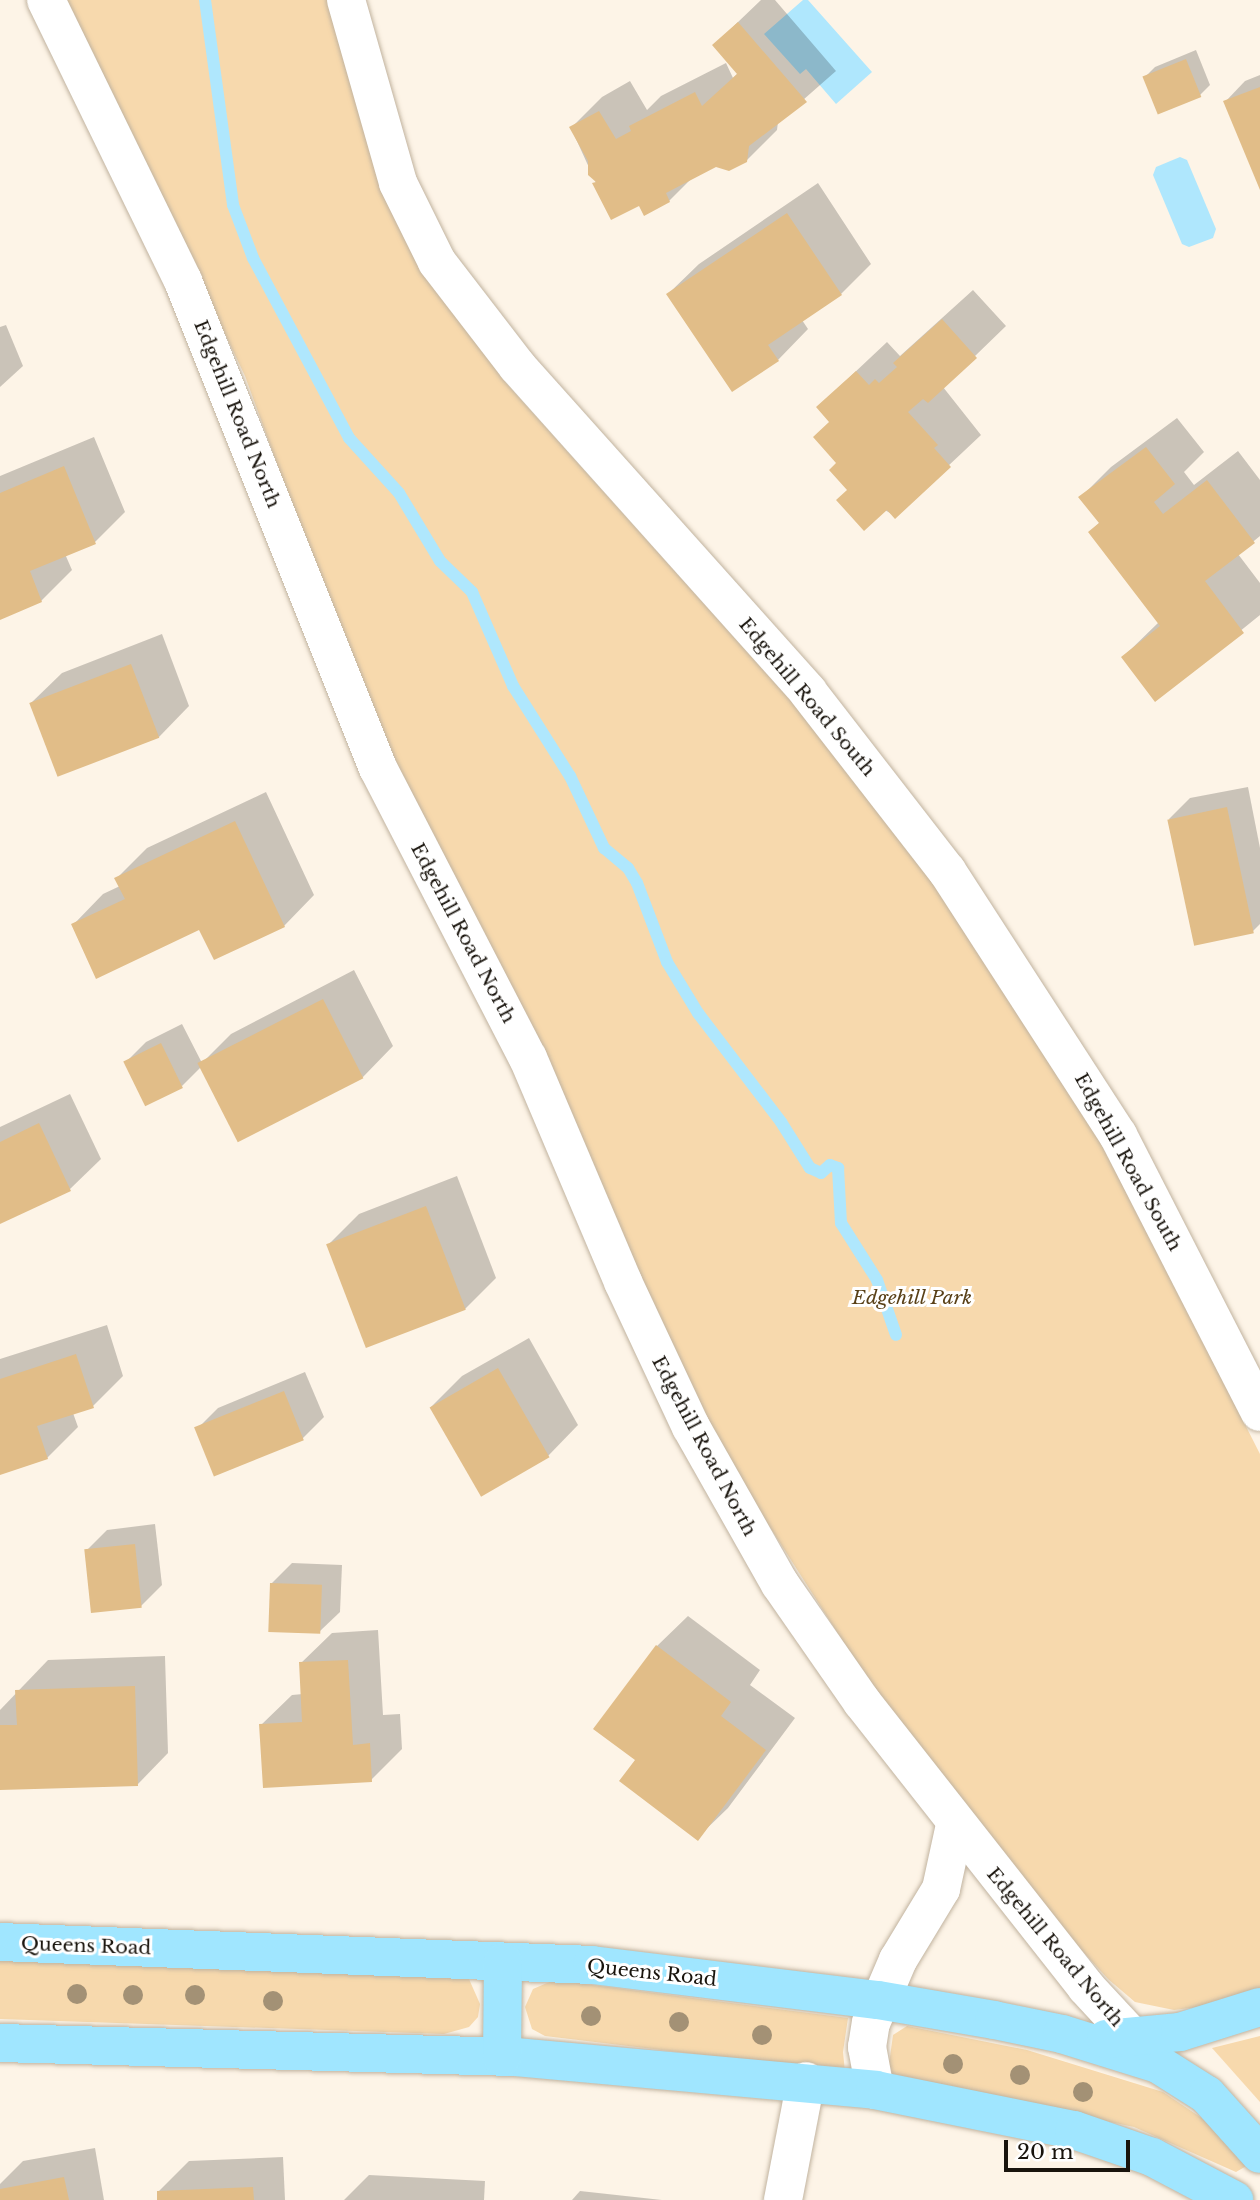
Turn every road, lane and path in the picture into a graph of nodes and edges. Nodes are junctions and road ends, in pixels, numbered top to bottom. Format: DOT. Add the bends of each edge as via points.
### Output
graph roads {
  1 [pos="46,0"];
  2 [pos="346,0"];
  3 [pos="1260,1412"];
  4 [pos="956,1825"];
  5 [pos="0,1942"];
  6 [pos="503,1962"];
  7 [pos="878,2000"];
  8 [pos="1260,2007"];
  9 [pos="1062,2034"];
  10 [pos="1131,2038"];
  11 [pos="0,2043"];
  12 [pos="502,2057"];
  13 [pos="1158,2064"];
  14 [pos="806,2081"];
  15 [pos="875,2090"];
  16 [pos="1260,2154"];
  17 [pos="783,2200"];
  18 [pos="1234,2200"];
  1 -- 4 [label="street, Edgehill Road North" via="183,281 378,768 528,1058 661,1368 780,1584"];
  2 -- 3 [label="street, Edgehill Road South" via="398,183 436,262 517,366 808,692 952,878 1118,1135"];
  4 -- 7 [label="street" via="941,1889"];
  4 -- 10 [label="street, Edgehill Road North"];
  5 -- 6 [label="main road, Queens Road"];
  6 -- 7 [label="main road, Queens Road" via="592,1965"];
  6 -- 12 [label="main road"];
  7 -- 9 [label="main road, Queens Road"];
  7 -- 15 [label="street" via="867,2047"];
  8 -- 10 [label="main road" via="1180,2032"];
  9 -- 10 [label="main road"];
  9 -- 13 [label="main road, Queens Road"];
  10 -- 13 [label="street, Edgehill Road North"];
  11 -- 12 [label="main road"];
  12 -- 14 [label="main road"];
  13 -- 16 [label="main road, Queens Road" via="1207,2095"];
  14 -- 15 [label="main road"];
  14 -- 17 [label="street"];
  15 -- 18 [label="main road" via="1074,2130 1152,2157"];
}
